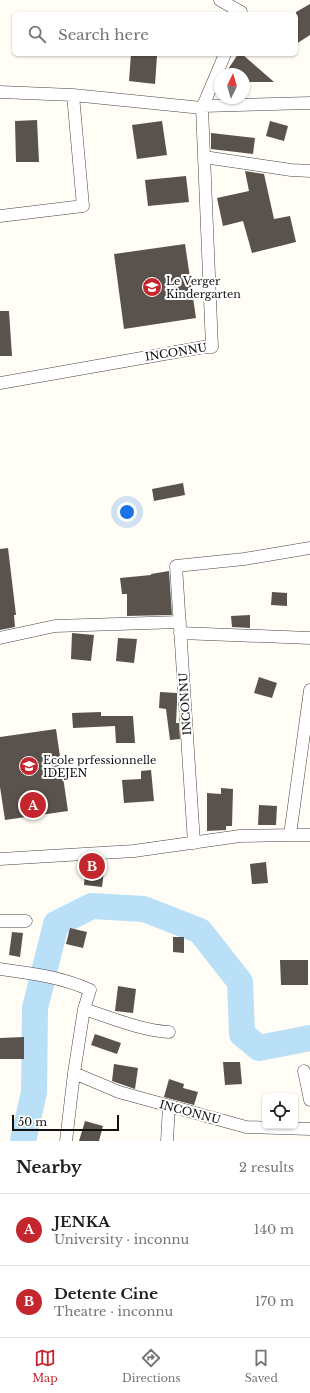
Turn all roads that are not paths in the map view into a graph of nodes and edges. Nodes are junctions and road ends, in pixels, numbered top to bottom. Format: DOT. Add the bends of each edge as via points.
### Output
graph roads {
  1 [pos="220,0"];
  2 [pos="242,12"];
  3 [pos="223,56"];
  4 [pos="0,92"];
  5 [pos="73,95"];
  6 [pos="310,103"];
  7 [pos="202,107"];
  8 [pos="204,157"];
  9 [pos="310,171"];
  10 [pos="0,216"];
  11 [pos="0,383"];
  12 [pos="310,548"];
  13 [pos="180,628"];
  14 [pos="0,638"];
  15 [pos="310,638"];
  16 [pos="310,690"];
  17 [pos="290,834"];
  18 [pos="310,835"];
  19 [pos="194,843"];
  20 [pos="0,859"];
  21 [pos="0,921"];
  22 [pos="26,921"];
  23 [pos="0,969"];
  24 [pos="84,1009"];
  25 [pos="169,1032"];
  26 [pos="304,1071"];
  27 [pos="74,1074"];
  28 [pos="310,1100"];
  29 [pos="169,1106"];
  30 [pos="310,1129"];
  31 [pos="66,1141"];
  32 [pos="167,1141"];
  1 -- 2 [label="street"];
  3 -- 7 [label="street, INCONNU"];
  4 -- 5 [label="street"];
  5 -- 7 [label="street"];
  5 -- 10 [label="street" via="83,206"];
  6 -- 7 [label="street"];
  7 -- 8 [label="street, INCONNU"];
  8 -- 9 [label="street"];
  8 -- 11 [label="street, INCONNU" via="212,346"];
  12 -- 13 [label="street, INCONNU" via="244,559 176,566"];
  13 -- 14 [label="street" via="55,626"];
  13 -- 15 [label="street"];
  13 -- 19 [label="street, INCONNU"];
  16 -- 17 [label="street"];
  17 -- 18 [label="street"];
  17 -- 19 [label="street" via="240,836"];
  19 -- 20 [label="street" via="134,851"];
  21 -- 22 [label="street"];
  23 -- 24 [label="street" via="34,973 78,984 90,990"];
  24 -- 25 [label="street" via="142,1028"];
  24 -- 27 [label="street"];
  26 -- 28 [label="street"];
  27 -- 29 [label="street, INCONNU" via="119,1092"];
  27 -- 31 [label="street"];
  29 -- 30 [label="street, INCONNU" via="246,1127"];
  29 -- 32 [label="street"];
}
